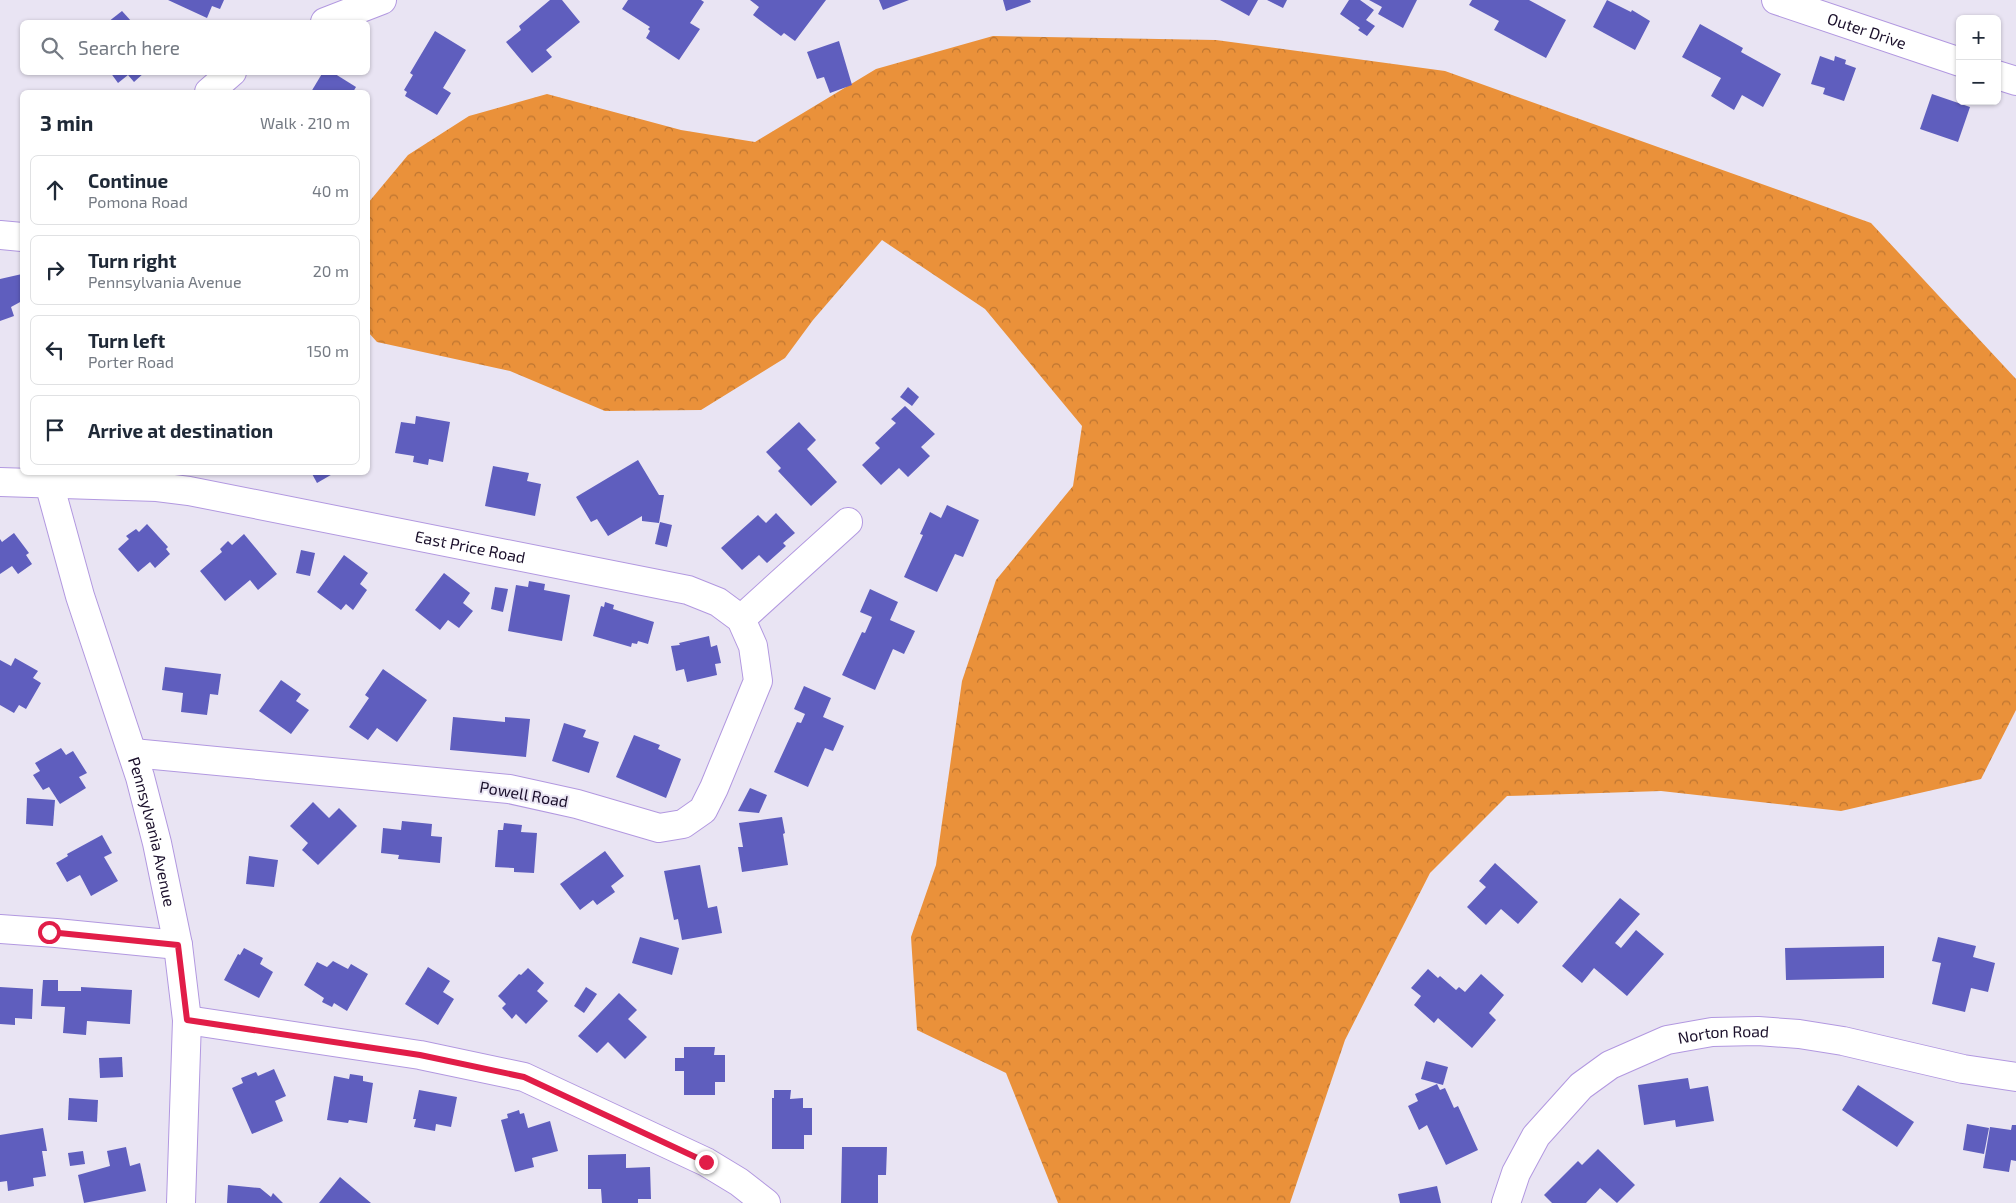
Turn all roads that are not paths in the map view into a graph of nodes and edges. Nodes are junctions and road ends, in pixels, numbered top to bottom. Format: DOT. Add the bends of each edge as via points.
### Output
graph roads {
  1 [pos="381,0"];
  2 [pos="1776,0"];
  3 [pos="330,20"];
  4 [pos="1956,61"];
  5 [pos="229,75"];
  6 [pos="2001,76"];
  7 [pos="2016,81"];
  8 [pos="211,90"];
  9 [pos="0,235"];
  10 [pos="20,237"];
  11 [pos="49,478"];
  12 [pos="0,482"];
  13 [pos="848,522"];
  14 [pos="741,619"];
  15 [pos="133,753"];
  16 [pos="0,929"];
  17 [pos="178,945"];
  18 [pos="187,1020"];
  19 [pos="2016,1077"];
  20 [pos="182,1203"];
  21 [pos="766,1203"];
  22 [pos="1506,1203"];
  1 -- 3 [label="street"];
  2 -- 4 [label="street, Outer Drive"];
  5 -- 8 [label="street"];
  6 -- 7 [label="street"];
  9 -- 10 [label="street"];
  11 -- 12 [label="street, East Price Road"];
  11 -- 14 [label="street, East Price Road" via="189,492 688,590 718,602"];
  11 -- 15 [label="street, Pennsylvania Avenue" via="80,596"];
  13 -- 14 [label="street"];
  14 -- 15 [label="street, Powell Road" via="753,646 758,680 703,810 683,824 659,828 577,804 509,790"];
  15 -- 17 [label="street, Pennsylvania Avenue" via="157,843"];
  16 -- 17 [label="street"];
  17 -- 18 [label="street, Pennsylvania Avenue"];
  18 -- 20 [label="street, Pennsylvania Avenue"];
  18 -- 21 [label="street" via="420,1055 524,1077 706,1162"];
  19 -- 22 [label="street, Norton Road" via="1799,1034 1712,1032 1667,1040 1610,1065 1580,1086 1536,1136 1516,1173"];
}
